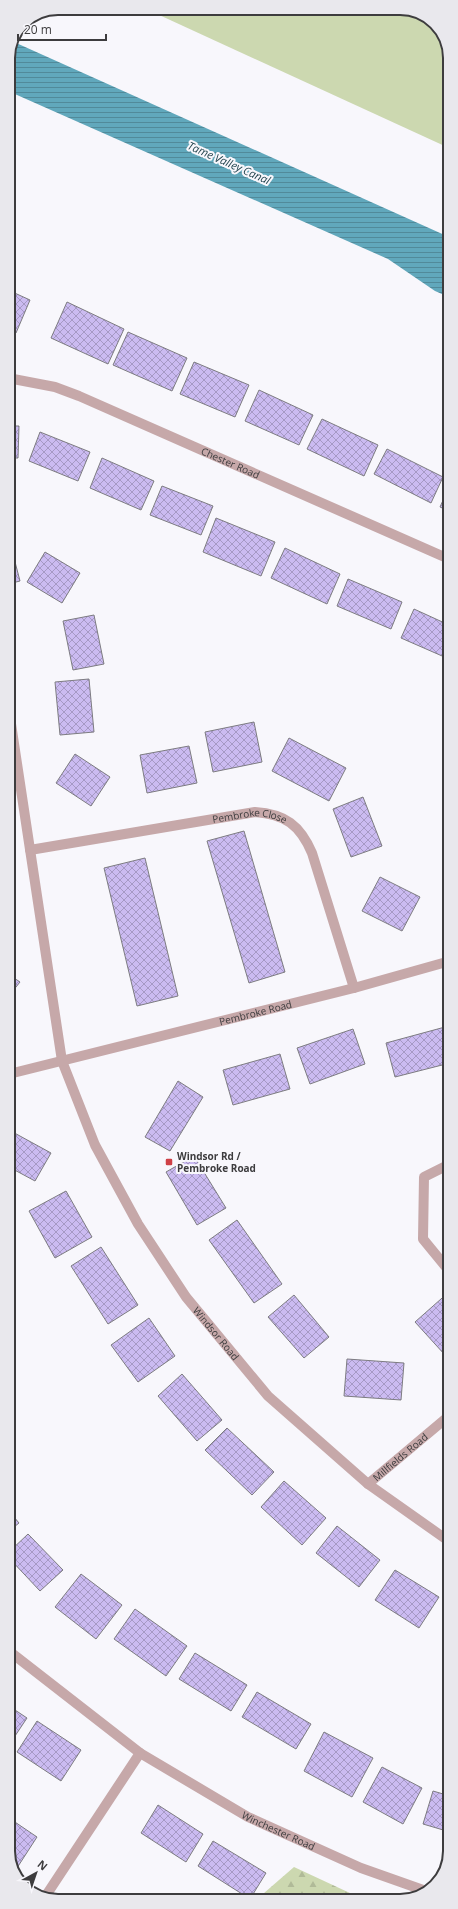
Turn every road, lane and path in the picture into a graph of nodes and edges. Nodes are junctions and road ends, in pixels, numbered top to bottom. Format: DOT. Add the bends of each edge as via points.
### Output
graph roads {
  1 [pos="15,379"];
  2 [pos="443,556"];
  3 [pos="15,750"];
  4 [pos="30,850"];
  5 [pos="443,963"];
  6 [pos="354,988"];
  7 [pos="62,1061"];
  8 [pos="15,1072"];
  9 [pos="443,1168"];
  10 [pos="443,1263"];
  11 [pos="443,1421"];
  12 [pos="368,1484"];
  13 [pos="443,1537"];
  14 [pos="15,1656"];
  15 [pos="140,1753"];
  16 [pos="420,1889"];
  17 [pos="48,1893"];
  1 -- 2 [label="street, Chester Road" via="55,387 79,396"];
  3 -- 4 [label="street"];
  4 -- 6 [label="street, Pembroke Close" via="255,812 270,813 284,818 306,839 312,853"];
  4 -- 7 [label="street"];
  5 -- 6 [label="street, Pembroke Road"];
  6 -- 7 [label="street, Pembroke Road"];
  7 -- 8 [label="street, Pembroke Road"];
  7 -- 12 [label="street, Windsor Road" via="95,1146 138,1224 186,1297 268,1396"];
  9 -- 10 [label="street" via="424,1177 423,1239"];
  11 -- 12 [label="street, Millfields Road"];
  12 -- 13 [label="street, Windsor Road"];
  14 -- 15 [label="street, Winchester Road"];
  15 -- 16 [label="street, Winchester Road" via="248,1816 361,1868"];
  15 -- 17 [label="street"];
}
